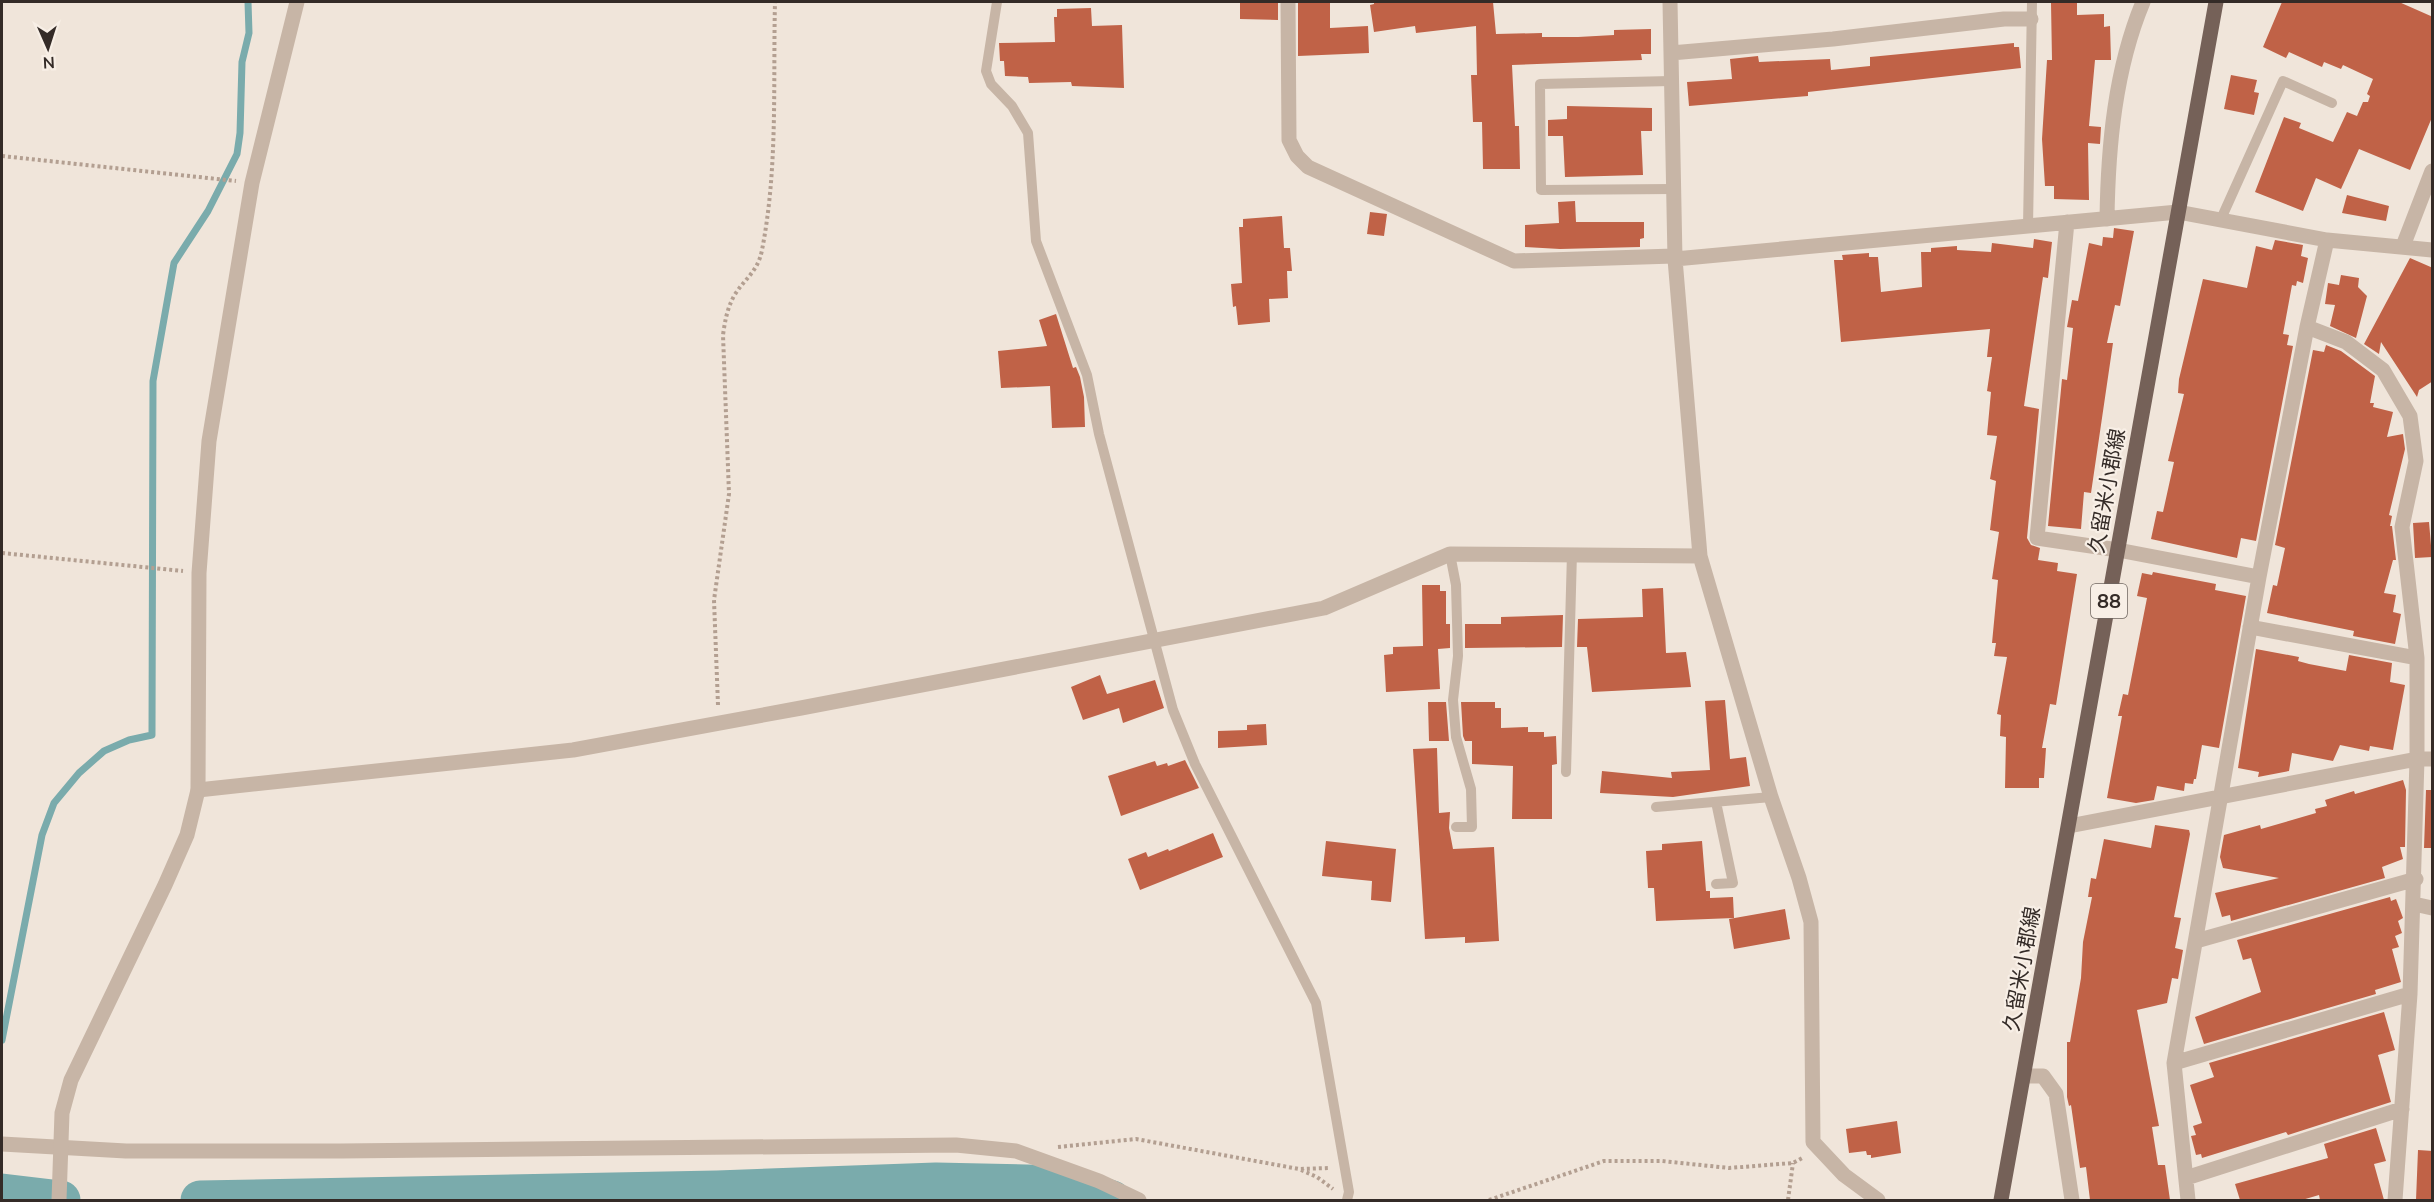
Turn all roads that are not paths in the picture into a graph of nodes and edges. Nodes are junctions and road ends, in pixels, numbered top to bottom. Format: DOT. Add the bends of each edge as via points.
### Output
graph roads {
  1 [pos="297,2"];
  2 [pos="997,2"];
  3 [pos="1288,2"];
  4 [pos="1670,2"];
  5 [pos="2032,2"];
  6 [pos="2143,2"];
  7 [pos="2216,2"];
  8 [pos="2031,19"];
  9 [pos="1671,52"];
  10 [pos="1671,81"];
  11 [pos="2332,103"];
  12 [pos="2433,171"];
  13 [pos="1672,189"];
  14 [pos="2178,212"];
  15 [pos="2107,219"];
  16 [pos="2221,219"];
  17 [pos="2067,222"];
  18 [pos="2028,226"];
  19 [pos="2327,240"];
  20 [pos="2403,246"];
  21 [pos="2433,250"];
  22 [pos="1675,257"];
  23 [pos="2307,327"];
  24 [pos="2118,550"];
  25 [pos="1572,553"];
  26 [pos="1450,554"];
  27 [pos="1700,556"];
  28 [pos="2259,577"];
  29 [pos="2250,627"];
  30 [pos="1156,641"];
  31 [pos="2417,658"];
  32 [pos="2425,759"];
  33 [pos="1566,772"];
  34 [pos="198,790"];
  35 [pos="1771,797"];
  36 [pos="2220,799"];
  37 [pos="1716,802"];
  38 [pos="1656,807"];
  39 [pos="2069,826"];
  40 [pos="1456,827"];
  41 [pos="2416,879"];
  42 [pos="1716,884"];
  43 [pos="2415,904"];
  44 [pos="2433,908"];
  45 [pos="2196,941"];
  46 [pos="2410,994"];
  47 [pos="2174,1063"];
  48 [pos="2024,1076"];
  49 [pos="2402,1109"];
  50 [pos="2,1144"];
  51 [pos="59,1151"];
  52 [pos="2186,1178"];
  53 [pos="59,1200"];
  54 [pos="1139,1200"];
  55 [pos="1347,1200"];
  56 [pos="1878,1200"];
  57 [pos="2001,1200"];
  58 [pos="2072,1200"];
  59 [pos="2188,1200"];
  60 [pos="2395,1200"];
  1 -- 34 [label="street" via="252,183 209,441 200,573"];
  2 -- 30 [label="lane" via="986,71 991,84 1012,106 1028,133 1036,241 1087,375 1099,434"];
  3 -- 22 [label="street" via="1289,140 1308,167 1514,261"];
  4 -- 9 [label="street"];
  5 -- 8 [label="lane"];
  6 -- 15 [label="street" via="2125,50 2108,167"];
  7 -- 14 [label="main road, 久留米小郡線 / 88"];
  8 -- 9 [label="street"];
  8 -- 18 [label="lane"];
  9 -- 10 [label="street"];
  10 -- 13 [label="street"];
  10 -- 13 [label="lane" via="1540,84 1540,166 1541,190"];
  11 -- 16 [label="lane" via="2283,81"];
  12 -- 20 [label="street"];
  13 -- 22 [label="street"];
  14 -- 15 [label="street"];
  14 -- 16 [label="street"];
  14 -- 24 [label="main road, 久留米小郡線 / 88"];
  15 -- 17 [label="street"];
  16 -- 19 [label="street"];
  17 -- 18 [label="street"];
  17 -- 24 [label="street" via="2037,538"];
  18 -- 22 [label="street"];
  19 -- 20 [label="street"];
  19 -- 23 [label="street"];
  20 -- 21 [label="street"];
  22 -- 27 [label="street"];
  23 -- 28 [label="street"];
  23 -- 31 [label="street" via="2346,342 2384,370 2410,416 2416,461 2402,527"];
  24 -- 28 [label="street"];
  24 -- 39 [label="main road, 久留米小郡線 / 88"];
  25 -- 26 [label="street"];
  25 -- 27 [label="street"];
  25 -- 33 [label="lane"];
  26 -- 30 [label="street" via="1324,608"];
  26 -- 40 [label="lane" via="1456,585 1458,656 1453,700 1456,737 1471,789 1472,827"];
  27 -- 35 [label="street"];
  28 -- 29 [label="street"];
  29 -- 31 [label="street"];
  29 -- 36 [label="street"];
  30 -- 34 [label="street" via="573,750"];
  30 -- 55 [label="lane" via="1173,710 1196,764 1316,1003 1349,1192"];
  31 -- 32 [label="street"];
  32 -- 36 [label="street"];
  32 -- 41 [label="street"];
  34 -- 51 [label="street" via="187,835 71,1080 62,1113"];
  35 -- 37 [label="lane"];
  35 -- 56 [label="street" via="1811,922 1813,1142 1844,1175"];
  36 -- 39 [label="street"];
  36 -- 45 [label="street"];
  37 -- 38 [label="lane"];
  37 -- 42 [label="lane" via="1733,883"];
  39 -- 48 [label="main road, 久留米小郡線 / 88"];
  41 -- 43 [label="street"];
  41 -- 45 [label="street"];
  43 -- 44 [label="street"];
  43 -- 46 [label="street"];
  45 -- 47 [label="street"];
  46 -- 47 [label="street"];
  46 -- 49 [label="street"];
  47 -- 52 [label="street"];
  48 -- 57 [label="main road, 久留米小郡線 / 88"];
  48 -- 58 [label="street" via="2043,1076 2056,1094"];
  49 -- 52 [label="street"];
  49 -- 60 [label="street"];
  50 -- 51 [label="street"];
  51 -- 53 [label="street"];
  51 -- 54 [label="street" via="956,1145 1016,1151 1099,1180"];
  52 -- 59 [label="street"];
}
